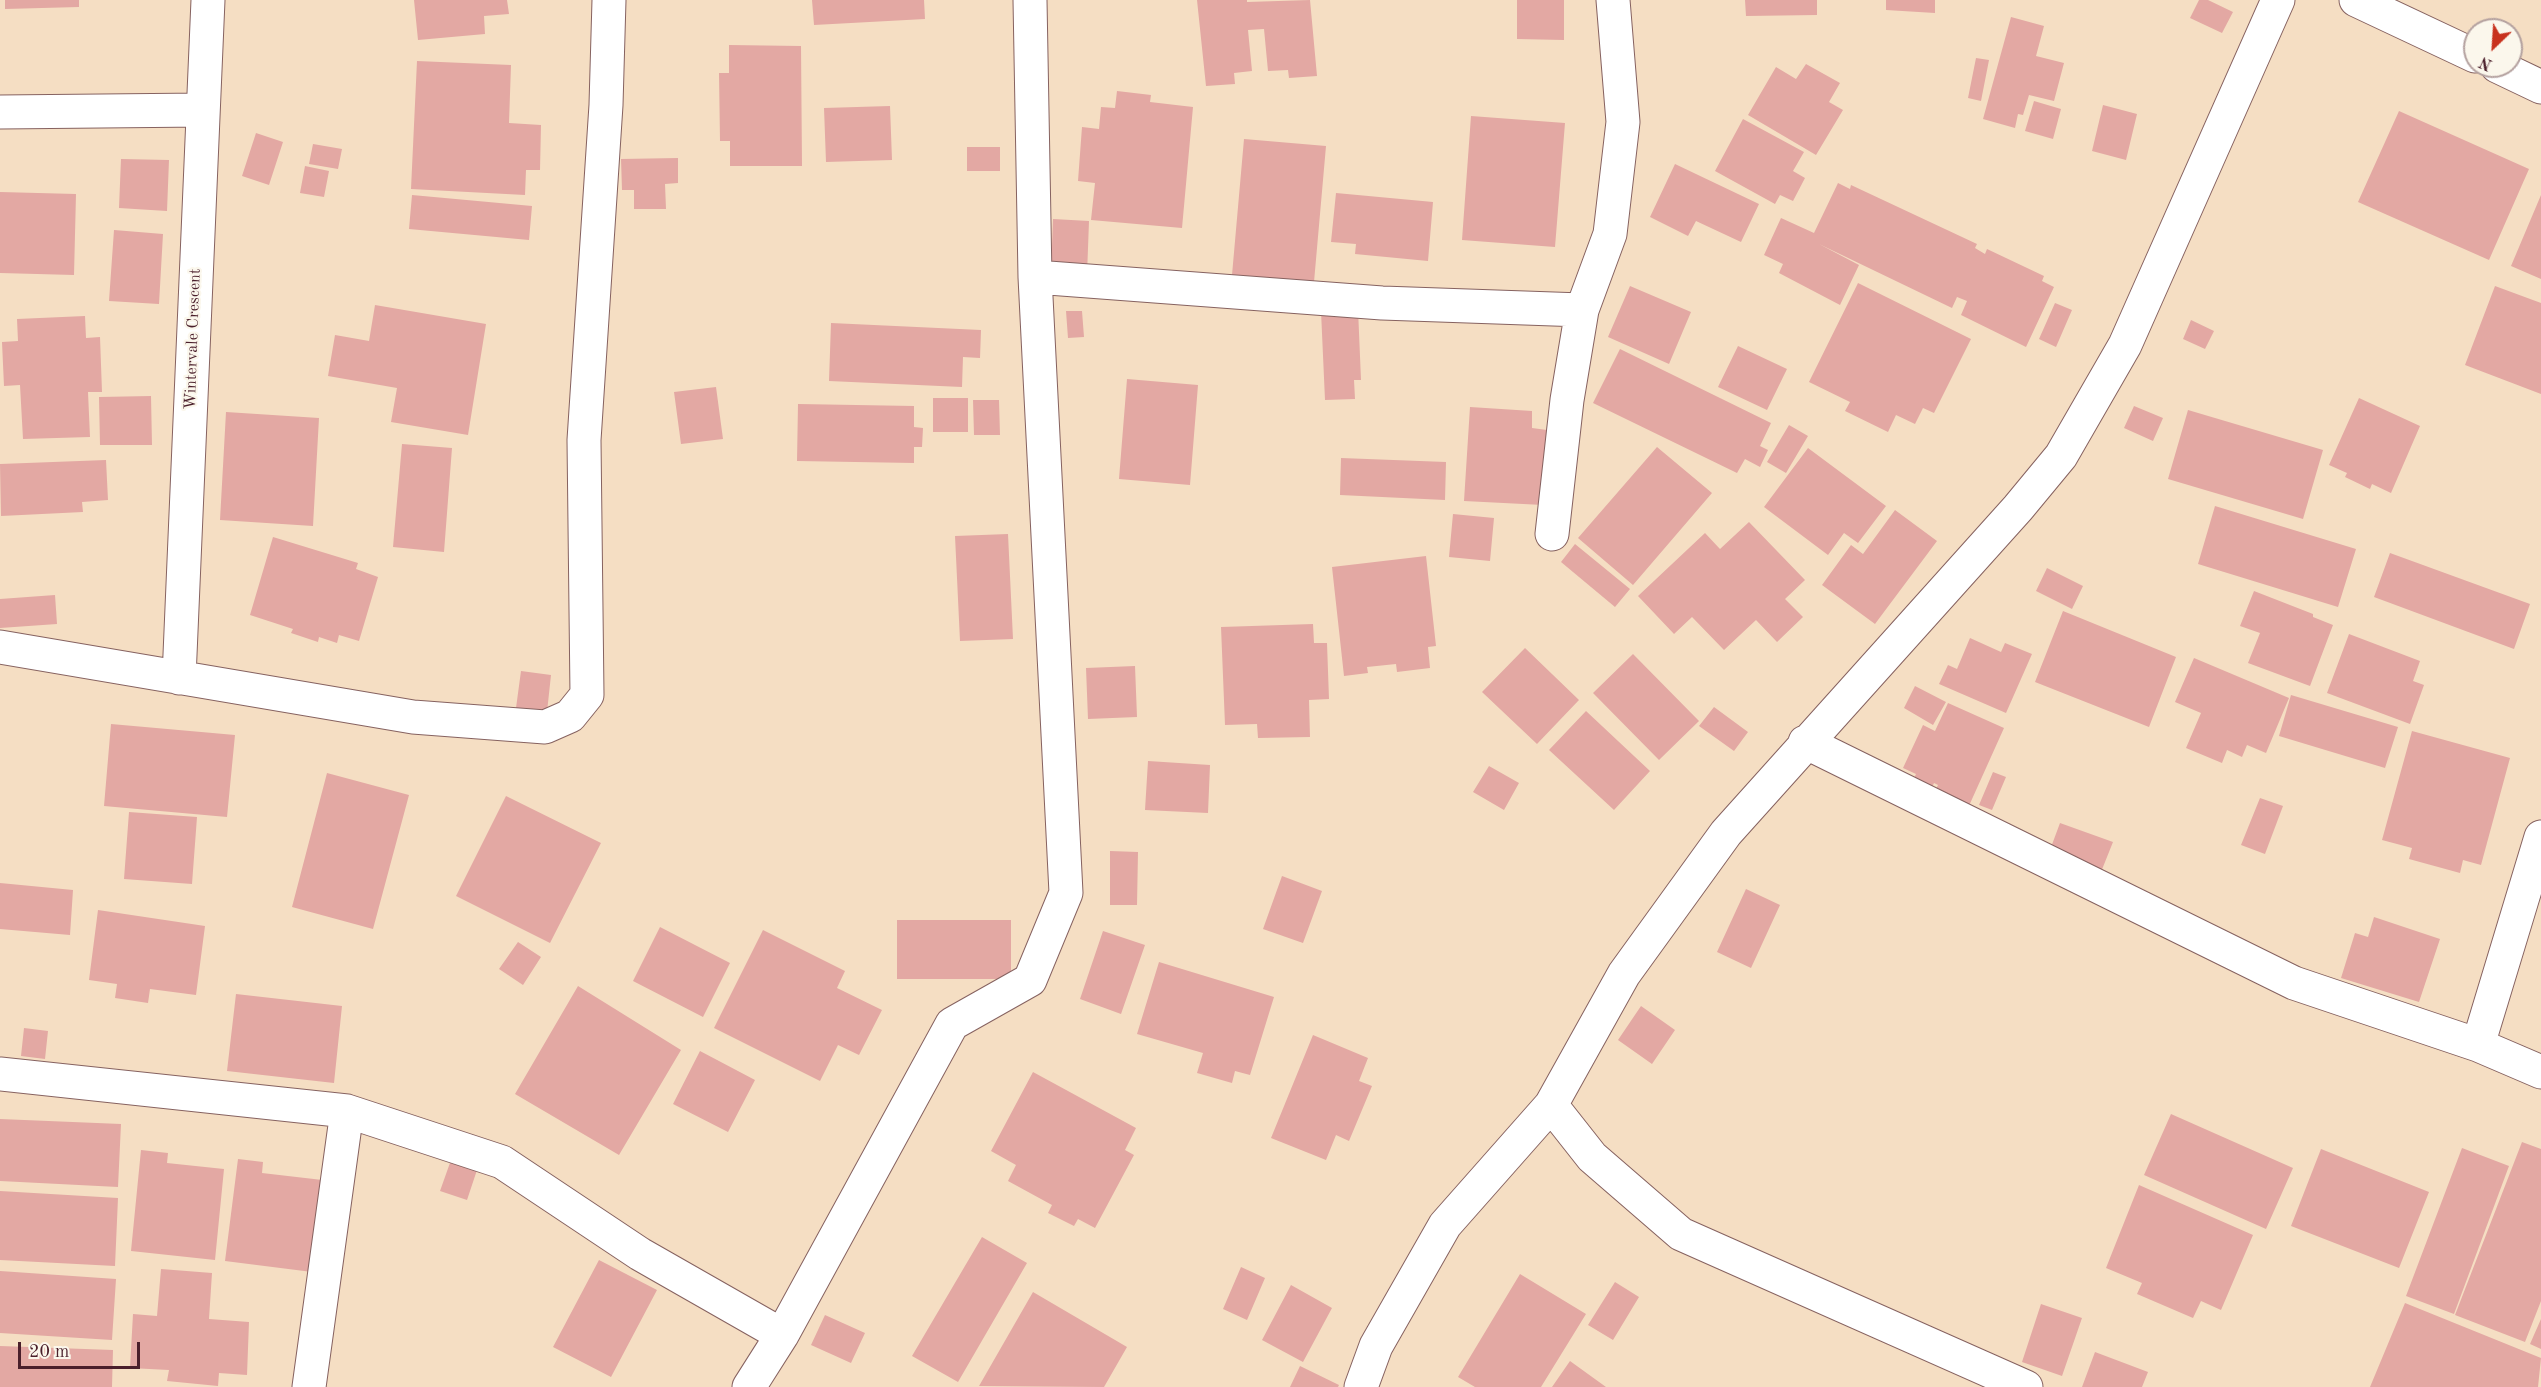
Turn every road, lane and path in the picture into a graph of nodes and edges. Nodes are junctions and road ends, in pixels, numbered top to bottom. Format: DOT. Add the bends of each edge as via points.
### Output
graph roads {
  1 [pos="208,0"];
  2 [pos="609,0"];
  3 [pos="1030,0"];
  4 [pos="1613,0"];
  5 [pos="2278,0"];
  6 [pos="2356,0"];
  7 [pos="2463,50"];
  8 [pos="2522,78"];
  9 [pos="2541,87"];
  10 [pos="203,110"];
  11 [pos="0,112"];
  12 [pos="1035,277"];
  13 [pos="1582,310"];
  14 [pos="1552,534"];
  15 [pos="0,647"];
  16 [pos="179,678"];
  17 [pos="1805,742"];
  18 [pos="2541,837"];
  19 [pos="2478,1045"];
  20 [pos="2541,1072"];
  21 [pos="0,1074"];
  22 [pos="1551,1105"];
  23 [pos="347,1111"];
  24 [pos="782,1335"];
  25 [pos="309,1387"];
  26 [pos="749,1387"];
  27 [pos="1361,1387"];
  28 [pos="2026,1387"];
  1 -- 10 [label="street, Wintervale Crescent"];
  2 -- 16 [label="street" via="584,440 587,695 570,716 545,727 413,717"];
  3 -- 12 [label="street"];
  4 -- 13 [label="street" via="1623,122 1610,234"];
  5 -- 17 [label="street" via="2125,345 2061,456"];
  6 -- 7 [label="street"];
  8 -- 9 [label="street"];
  10 -- 11 [label="street"];
  10 -- 16 [label="street, Wintervale Crescent"];
  12 -- 13 [label="street" via="1382,303"];
  12 -- 24 [label="street" via="1066,893 1030,980 952,1024"];
  13 -- 14 [label="street"];
  15 -- 16 [label="street"];
  17 -- 19 [label="street" via="2294,983"];
  17 -- 22 [label="street" via="1726,833 1624,974"];
  18 -- 19 [label="street"];
  19 -- 20 [label="street"];
  21 -- 23 [label="street"];
  22 -- 27 [label="street" via="1445,1225 1376,1346"];
  22 -- 28 [label="street" via="1592,1157 1681,1234"];
  23 -- 24 [label="street" via="501,1162 640,1254"];
  23 -- 25 [label="street"];
  24 -- 26 [label="street"];
}
